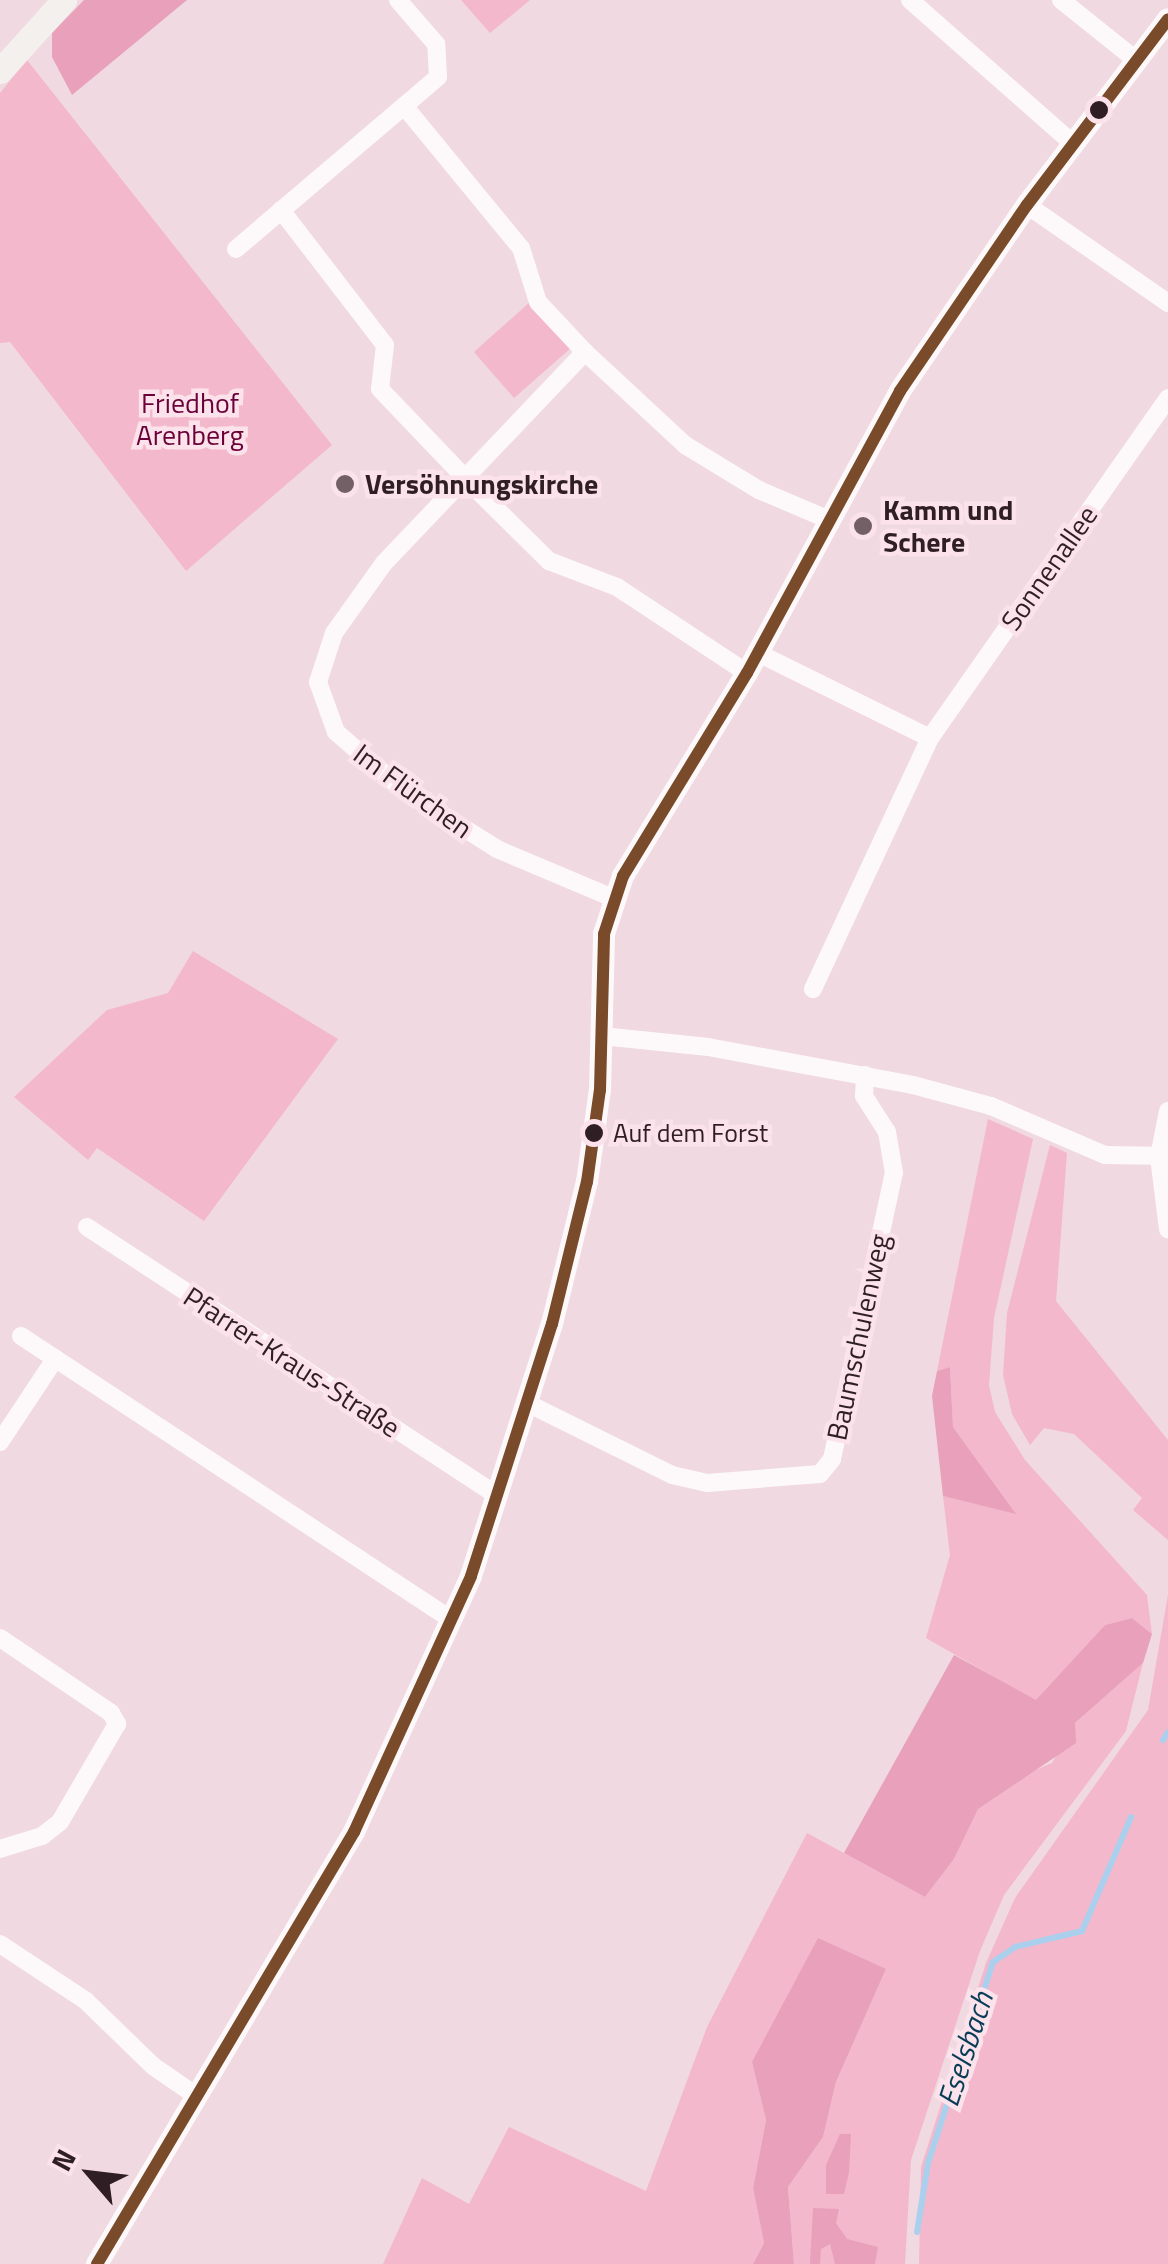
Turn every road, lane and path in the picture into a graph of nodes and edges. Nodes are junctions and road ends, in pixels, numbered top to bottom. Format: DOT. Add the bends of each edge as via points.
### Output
graph roads {
  1 [pos="43,0"];
  2 [pos="64,0"];
  3 [pos="398,0"];
  4 [pos="910,0"];
  5 [pos="1061,0"];
  6 [pos="1166,27"];
  7 [pos="0,50"];
  8 [pos="1136,60"];
  9 [pos="0,71"];
  10 [pos="405,107"];
  11 [pos="1072,143"];
  12 [pos="1027,205"];
  13 [pos="282,210"];
  14 [pos="236,249"];
  15 [pos="1168,303"];
  16 [pos="585,352"];
  17 [pos="1168,398"];
  18 [pos="463,476"];
  19 [pos="827,519"];
  20 [pos="753,663"];
  21 [pos="930,738"];
  22 [pos="613,898"];
  23 [pos="813,989"];
  24 [pos="602,1036"];
  25 [pos="865,1075"];
  26 [pos="1168,1111"];
  27 [pos="1163,1156"];
  28 [pos="87,1227"];
  29 [pos="1168,1229"];
  30 [pos="20,1336"];
  31 [pos="55,1359"];
  32 [pos="527,1403"];
  33 [pos="0,1442"];
  34 [pos="498,1496"];
  35 [pos="452,1620"];
  36 [pos="0,1638"];
  37 [pos="0,1849"];
  38 [pos="0,1944"];
  39 [pos="198,2097"];
  40 [pos="98,2264"];
  1 -- 7 [label="main road"];
  2 -- 9 [label="main road"];
  3 -- 10 [label="street" via="436,44 442,68"];
  4 -- 11 [label="street"];
  5 -- 8 [label="street"];
  6 -- 8 [label="street"];
  8 -- 11 [label="street"];
  10 -- 13 [label="street"];
  10 -- 16 [label="street" via="520,248 538,302"];
  11 -- 12 [label="street"];
  12 -- 15 [label="street"];
  12 -- 19 [label="street" via="900,391"];
  13 -- 14 [label="street"];
  13 -- 18 [label="street" via="385,344 380,389"];
  16 -- 18 [label="street, Im Flürchen"];
  16 -- 19 [label="street" via="685,445 759,490"];
  17 -- 21 [label="street, Sonnenallee"];
  18 -- 20 [label="street" via="548,561 617,588"];
  18 -- 22 [label="street, Im Flürchen" via="408,533 334,632 320,668 323,710 346,743 452,824"];
  19 -- 20 [label="street"];
  20 -- 21 [label="street"];
  20 -- 22 [label="street" via="648,828"];
  21 -- 23 [label="street, Sonnenallee"];
  22 -- 24 [label="street" via="602,953"];
  24 -- 25 [label="street"];
  24 -- 32 [label="street" via="592,1156"];
  25 -- 27 [label="street" via="979,1102 1105,1155"];
  25 -- 32 [label="street, Baumschulenweg" via="864,1096 887,1132 894,1173 832,1459 820,1474 707,1483 672,1474"];
  26 -- 27 [label="street"];
  27 -- 29 [label="street"];
  28 -- 34 [label="street, Pfarrer-Kraus-Straße"];
  30 -- 31 [label="street"];
  31 -- 33 [label="street"];
  31 -- 35 [label="street"];
  32 -- 34 [label="street"];
  34 -- 35 [label="street"];
  35 -- 39 [label="street" via="354,1832"];
  36 -- 37 [label="street" via="111,1713 117,1724 60,1822 42,1836"];
  38 -- 39 [label="street" via="86,2000 153,2066"];
  39 -- 40 [label="street"];
}
